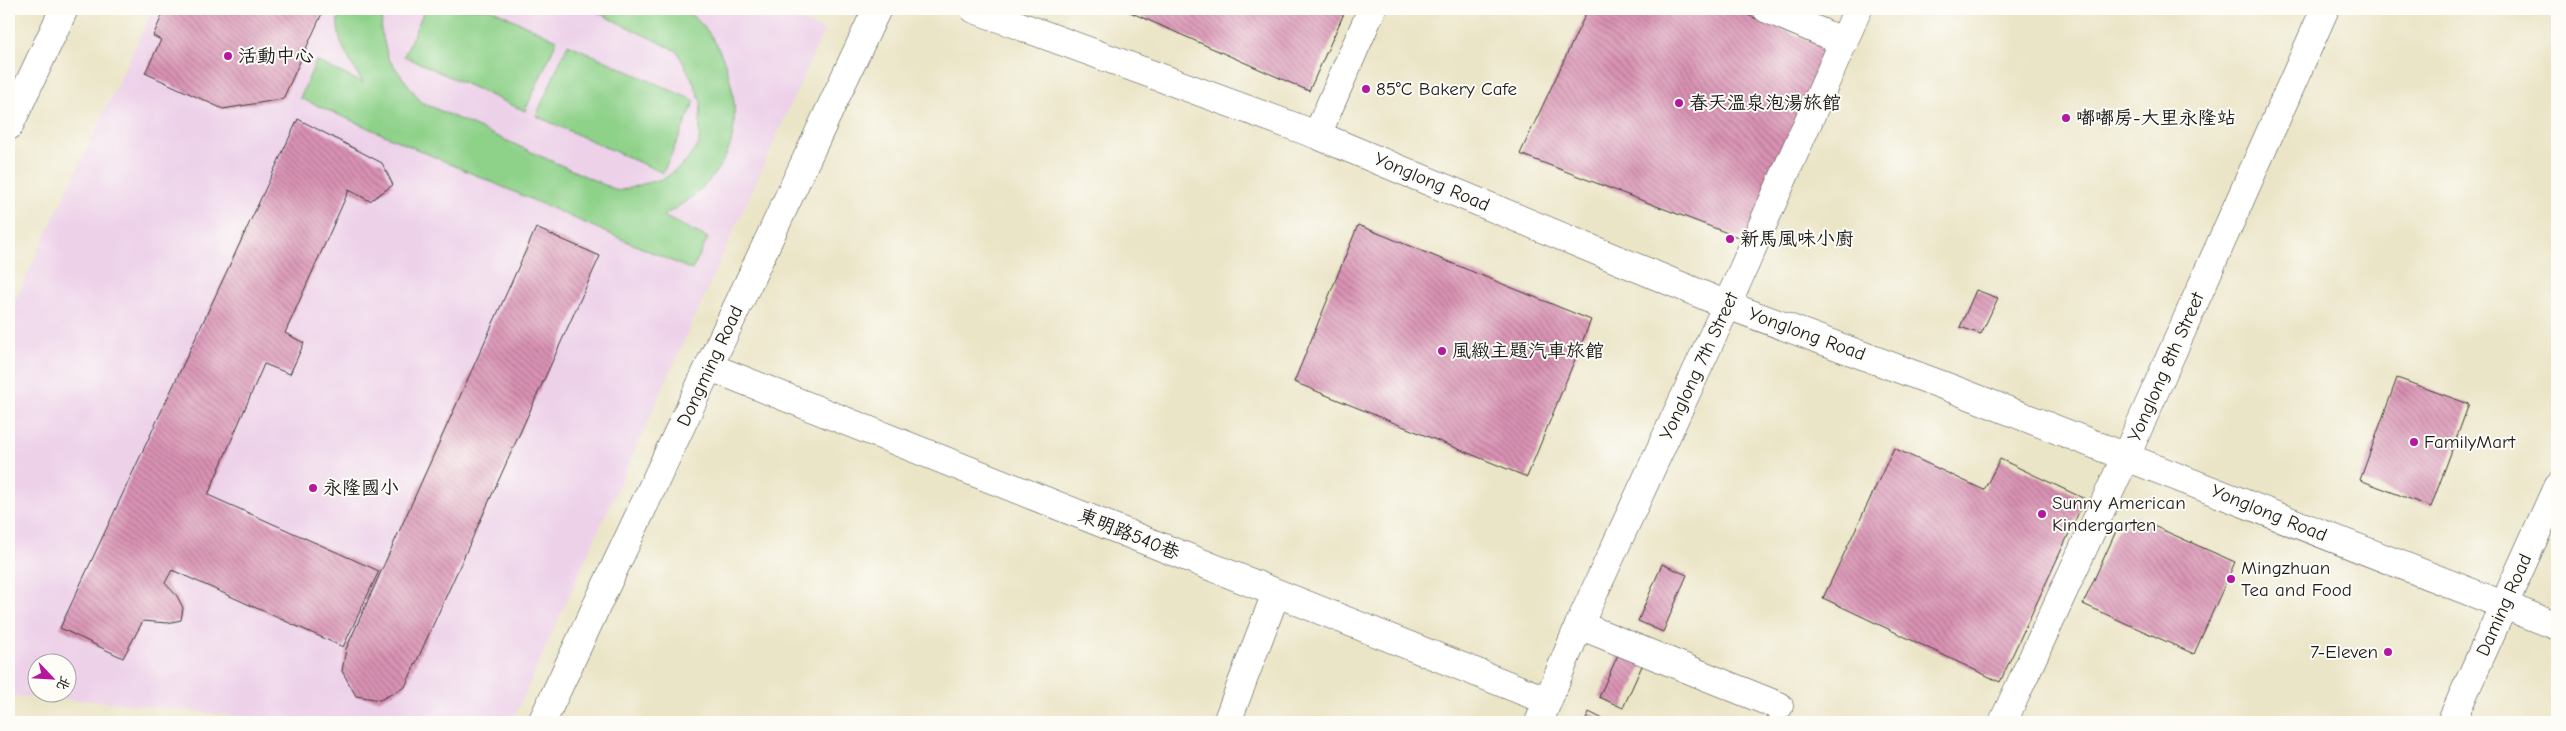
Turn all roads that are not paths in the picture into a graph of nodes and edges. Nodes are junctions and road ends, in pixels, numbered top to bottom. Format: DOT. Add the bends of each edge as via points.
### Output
graph roads {
  1 [pos="64,9"];
  2 [pos="877,9"];
  3 [pos="974,9"];
  4 [pos="1372,9"];
  5 [pos="1767,9"];
  6 [pos="1858,9"];
  7 [pos="2324,9"];
  8 [pos="1844,42"];
  9 [pos="10,119"];
  10 [pos="1317,135"];
  11 [pos="1727,305"];
  12 [pos="710,367"];
  13 [pos="2126,456"];
  14 [pos="2557,487"];
  15 [pos="1276,593"];
  16 [pos="2504,606"];
  17 [pos="1579,625"];
  18 [pos="2557,626"];
  19 [pos="1779,706"];
  20 [pos="1544,712"];
  21 [pos="542,722"];
  22 [pos="1227,722"];
  23 [pos="2002,722"];
  24 [pos="2451,722"];
  1 -- 9 [label="street"];
  2 -- 12 [label="street, Dongming Road"];
  3 -- 10 [label="street, Yonglong Road"];
  4 -- 10 [label="street"];
  5 -- 8 [label="street"];
  6 -- 8 [label="street, Yonglong 7th Street"];
  7 -- 13 [label="street, Yonglong 8th Street"];
  8 -- 11 [label="street, Yonglong 7th Street"];
  10 -- 11 [label="street, Yonglong Road"];
  11 -- 13 [label="street, Yonglong Road"];
  11 -- 17 [label="street, Yonglong 7th Street"];
  12 -- 15 [label="street, 東明路540巷"];
  12 -- 21 [label="street, Dongming Road"];
  13 -- 16 [label="street, Yonglong Road"];
  13 -- 23 [label="street, Yonglong 8th Street"];
  14 -- 16 [label="street, Daming Road"];
  15 -- 20 [label="street, 東明路540巷"];
  15 -- 22 [label="street"];
  16 -- 18 [label="street, Yonglong Road"];
  16 -- 24 [label="street, Daming Road"];
  17 -- 19 [label="street"];
  17 -- 20 [label="street, Yonglong 7th Street"];
}
